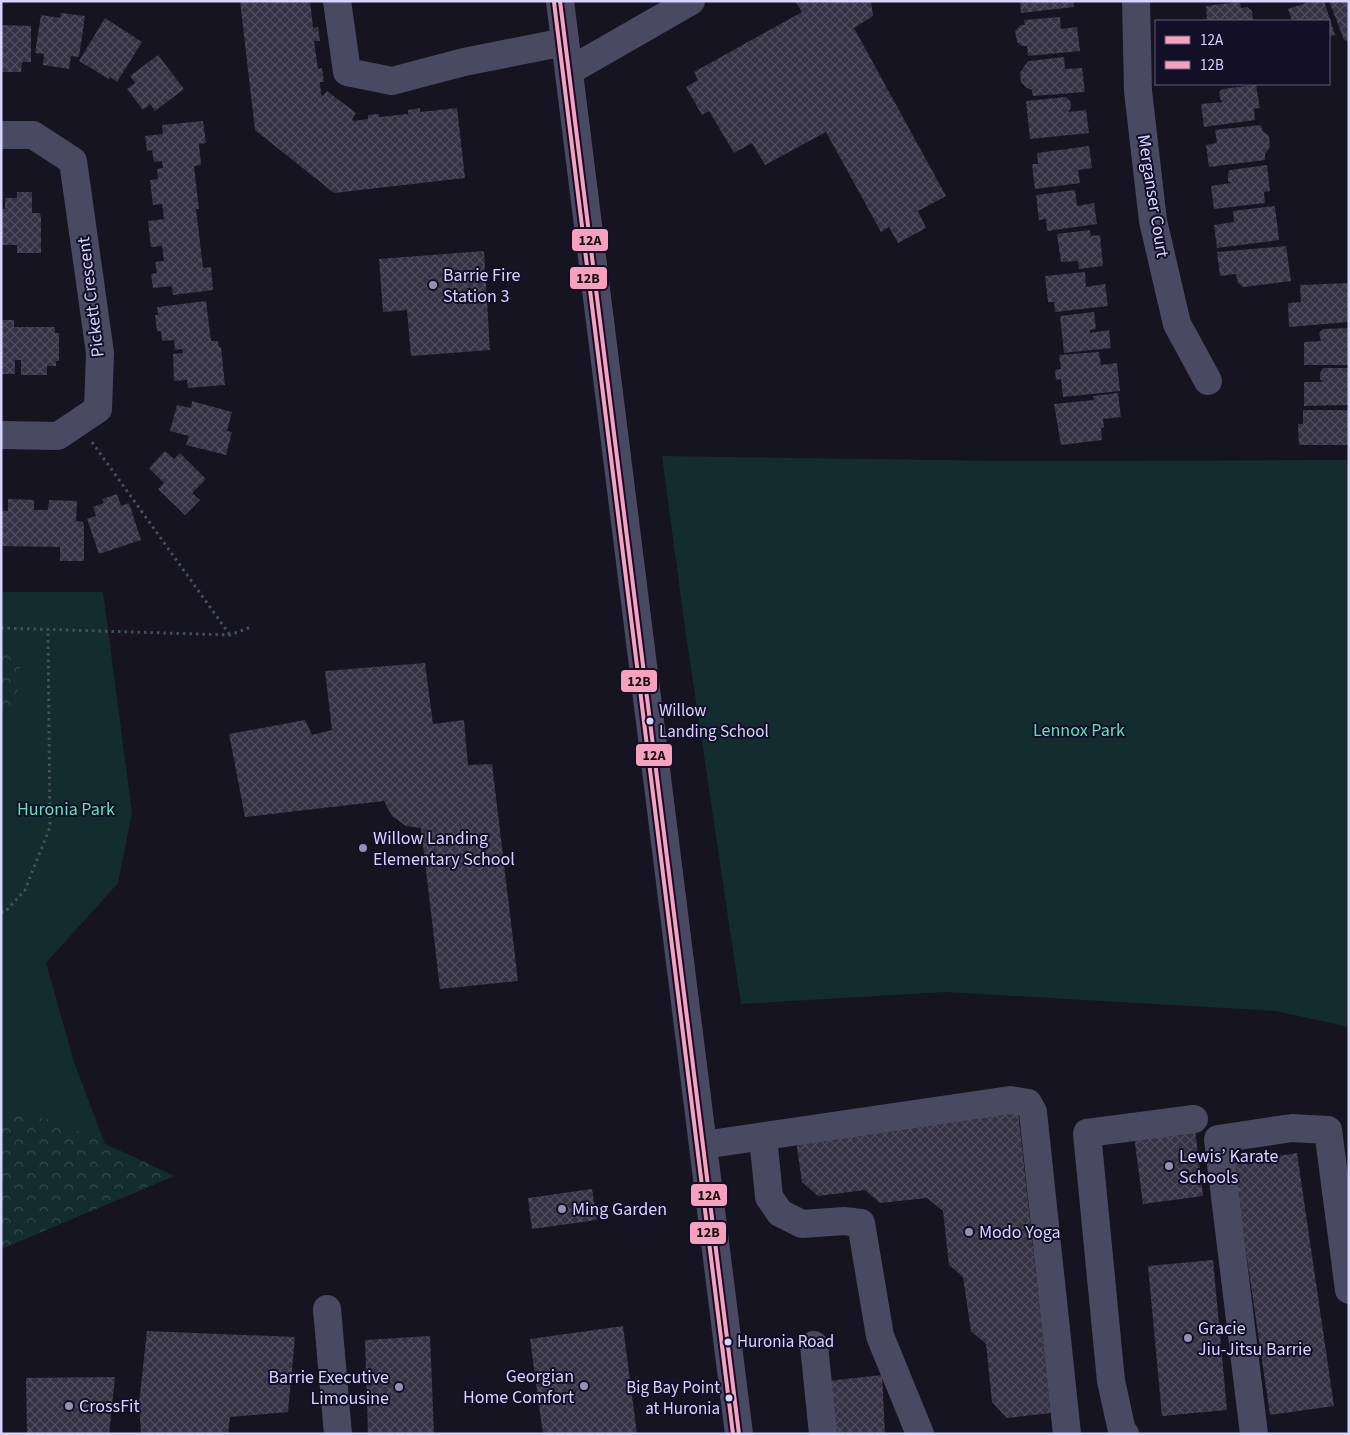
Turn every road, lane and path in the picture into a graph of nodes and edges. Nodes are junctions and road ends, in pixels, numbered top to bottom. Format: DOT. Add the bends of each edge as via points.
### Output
graph roads {
  1 [pos="337,1"];
  2 [pos="560,1"];
  3 [pos="691,1"];
  4 [pos="1136,1"];
  5 [pos="565,42"];
  6 [pos="569,72"];
  7 [pos="1,134"];
  8 [pos="1208,381"];
  9 [pos="78,422"];
  10 [pos="1,435"];
  11 [pos="251,627"];
  12 [pos="1,628"];
  13 [pos="48,629"];
  14 [pos="230,635"];
  15 [pos="1,912"];
  16 [pos="1194,1119"];
  17 [pos="1338,1133"];
  18 [pos="763,1137"];
  19 [pos="703,1145"];
  20 [pos="1349,1290"];
  21 [pos="327,1309"];
  22 [pos="814,1345"];
  23 [pos="1067,1433"];
  24 [pos="338,1434"];
  25 [pos="739,1434"];
  26 [pos="823,1434"];
  27 [pos="920,1434"];
  28 [pos="1125,1434"];
  29 [pos="1254,1434"];
  1 -- 5 [label="street" via="346,72 392,80"];
  2 -- 5 [label="street"];
  3 -- 6 [label="street"];
  4 -- 8 [label="street, Merganser Court" via="1138,92 1153,221 1177,324"];
  5 -- 6 [label="street"];
  6 -- 19 [label="street"];
  7 -- 9 [label="street, Pickett Crescent" via="33,135 73,161 100,353 98,409"];
  9 -- 10 [label="street, Pickett Crescent" via="58,436"];
  9 -- 14 [label="path"];
  11 -- 14 [label="path"];
  12 -- 13 [label="path"];
  13 -- 14 [label="path"];
  13 -- 15 [label="path" via="50,827 25,890 5,912"];
  16 -- 28 [label="street" via="1086,1133 1111,1381"];
  17 -- 20 [label="street"];
  17 -- 29 [label="street" via="1292,1128 1218,1139"];
  18 -- 19 [label="street"];
  18 -- 23 [label="street" via="1010,1100 1028,1103 1033,1112"];
  18 -- 27 [label="street" via="769,1197 780,1213 802,1224 861,1223 880,1336"];
  19 -- 25 [label="street"];
  21 -- 24 [label="street"];
  22 -- 26 [label="street"];
}
